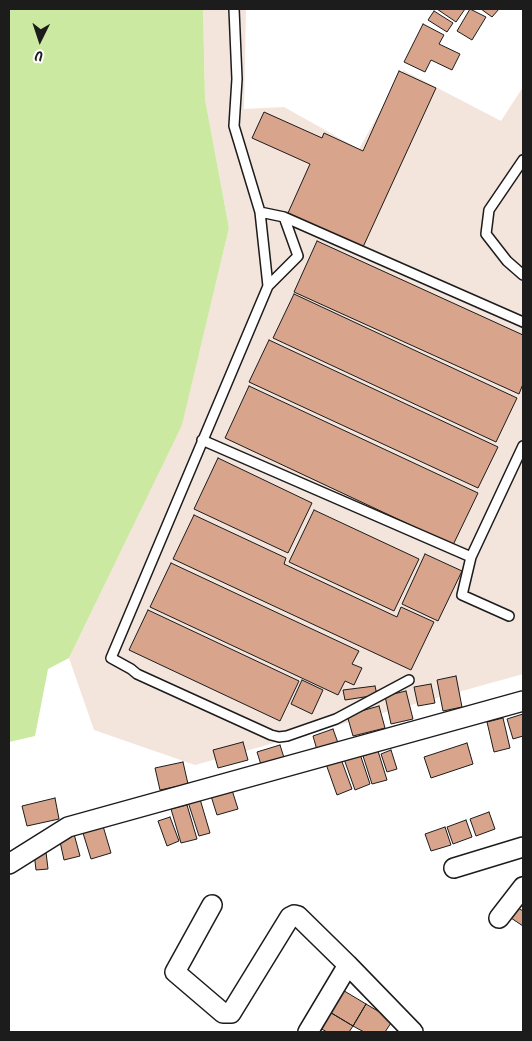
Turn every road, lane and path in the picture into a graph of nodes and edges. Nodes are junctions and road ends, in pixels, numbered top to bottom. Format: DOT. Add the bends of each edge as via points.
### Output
graph roads {
  1 [pos="234,9"];
  2 [pos="523,160"];
  3 [pos="260,212"];
  4 [pos="284,217"];
  5 [pos="523,275"];
  6 [pos="268,286"];
  7 [pos="523,322"];
  8 [pos="202,440"];
  9 [pos="523,446"];
  10 [pos="471,557"];
  11 [pos="509,616"];
  12 [pos="409,680"];
  13 [pos="523,701"];
  14 [pos="523,847"];
  15 [pos="9,864"];
  16 [pos="454,868"];
  17 [pos="523,887"];
  18 [pos="212,905"];
  19 [pos="499,918"];
  20 [pos="348,965"];
  21 [pos="404,1029"];
  22 [pos="308,1032"];
  1 -- 3 [label="lane" via="237,79 234,126"];
  2 -- 5 [label="lane" via="489,210 486,234"];
  3 -- 4 [label="lane"];
  3 -- 6 [label="lane"];
  4 -- 6 [label="lane" via="298,256"];
  4 -- 7 [label="lane"];
  6 -- 8 [label="lane"];
  8 -- 10 [label="lane"];
  8 -- 12 [label="lane" via="111,658 137,674 279,736 336,719"];
  9 -- 10 [label="lane"];
  10 -- 11 [label="lane" via="462,595"];
  13 -- 15 [label="street" via="68,827"];
  14 -- 16 [label="street"];
  17 -- 19 [label="street"];
  18 -- 20 [label="street" via="175,972 223,1014 231,1013 294,915"];
  20 -- 21 [label="street"];
  20 -- 22 [label="street"];
}
